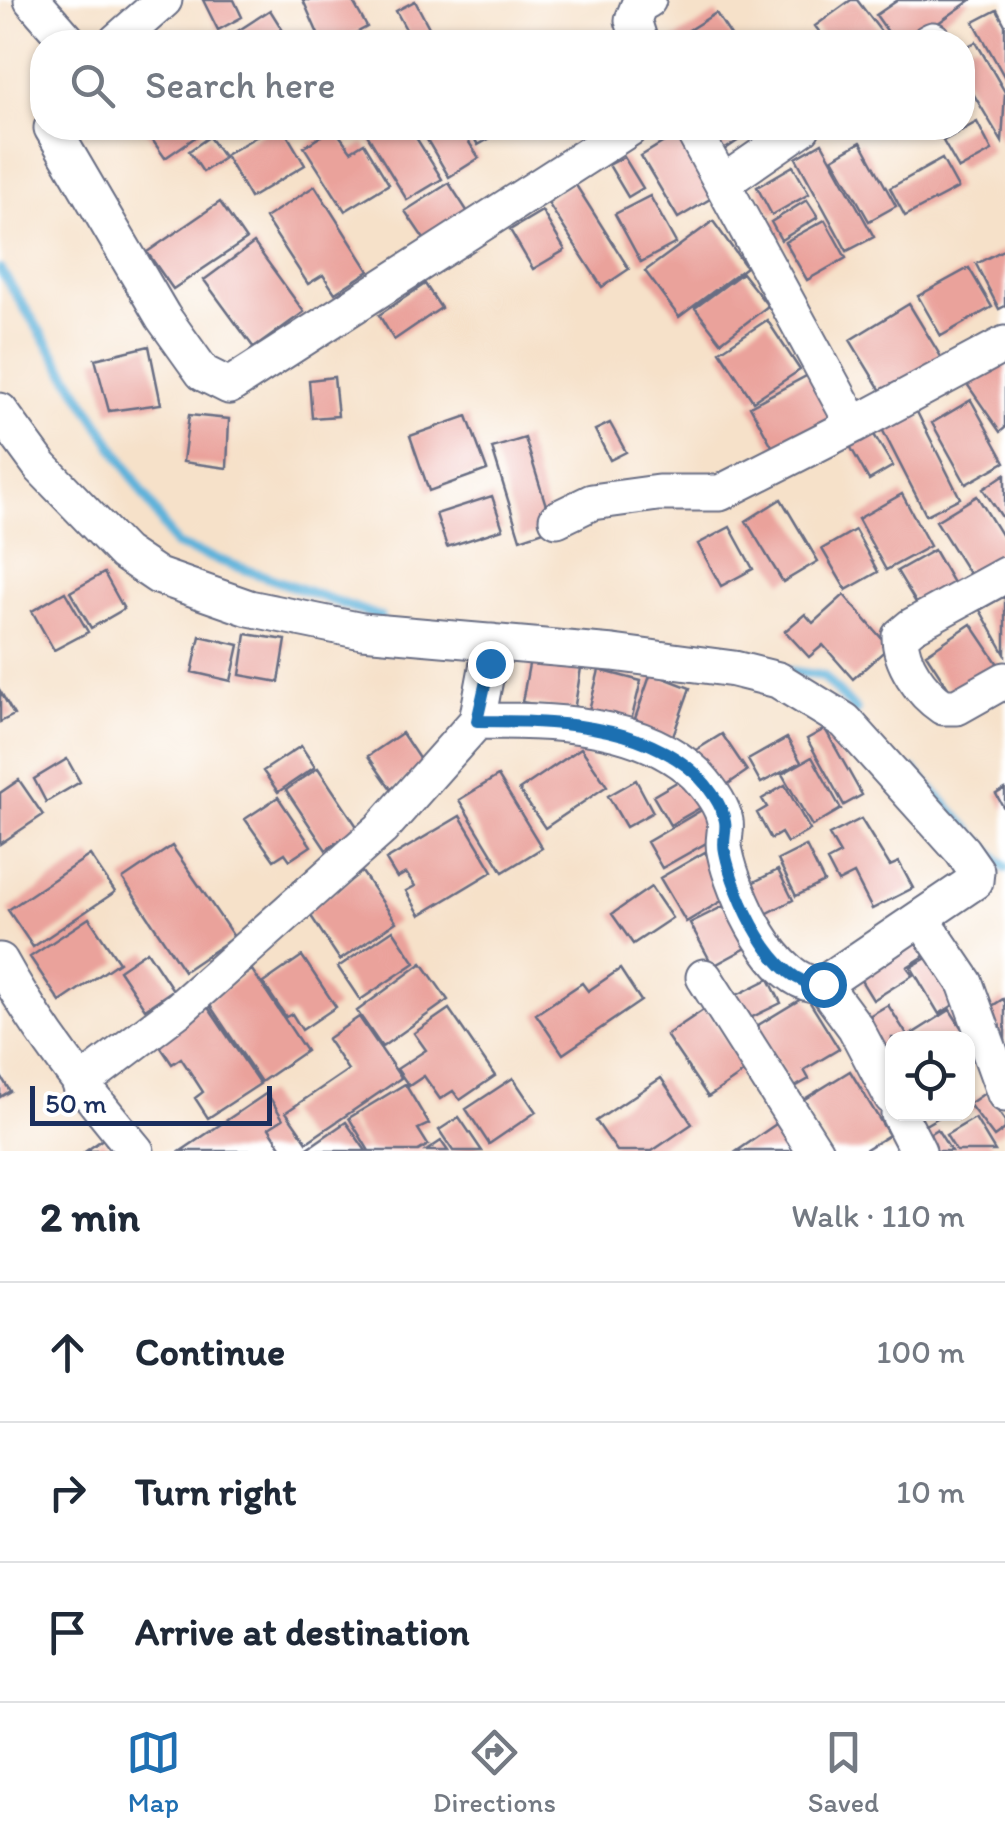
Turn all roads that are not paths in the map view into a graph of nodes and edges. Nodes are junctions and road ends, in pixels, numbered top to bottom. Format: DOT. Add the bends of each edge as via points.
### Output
graph roads {
  1 [pos="32,0"];
  2 [pos="164,0"];
  3 [pos="648,0"];
  4 [pos="59,30"];
  5 [pos="130,30"];
  6 [pos="636,30"];
  7 [pos="59,140"];
  8 [pos="611,140"];
  9 [pos="699,140"];
  10 [pos="785,140"];
  11 [pos="724,182"];
  12 [pos="1005,344"];
  13 [pos="0,410"];
  14 [pos="854,424"];
  15 [pos="557,519"];
  16 [pos="1005,574"];
  17 [pos="492,642"];
  18 [pos="1005,680"];
  19 [pos="477,721"];
  20 [pos="921,918"];
  21 [pos="0,961"];
  22 [pos="704,978"];
  23 [pos="823,984"];
  24 [pos="12,1009"];
  25 [pos="80,1084"];
  26 [pos="885,1084"];
  27 [pos="1005,1094"];
  28 [pos="903,1121"];
  29 [pos="136,1151"];
  30 [pos="815,1151"];
  31 [pos="918,1151"];
  1 -- 4 [label="street"];
  2 -- 5 [label="street"];
  3 -- 6 [label="street" via="633,20"];
  7 -- 8 [label="street" via="163,317 203,373 228,386"];
  9 -- 11 [label="street"];
  10 -- 11 [label="street"];
  11 -- 14 [label="street"];
  12 -- 14 [label="street"];
  13 -- 17 [label="street" via="41,466 124,553 158,576 249,608 362,631"];
  14 -- 15 [label="street" via="720,493 592,502"];
  16 -- 18 [label="street" via="900,636 924,690 942,707 957,707"];
  17 -- 19 [label="street"];
  17 -- 20 [label="street" via="734,669 778,680 814,700 869,746 976,871 969,888"];
  19 -- 23 [label="street" via="588,727 672,755 698,776 720,809 725,853 772,959 789,977"];
  19 -- 25 [label="street" via="381,830 179,1009"];
  20 -- 23 [label="street"];
  20 -- 27 [label="street" via="966,983"];
  21 -- 24 [label="street"];
  22 -- 30 [label="street"];
  23 -- 26 [label="street"];
  24 -- 25 [label="street"];
  25 -- 29 [label="street"];
  28 -- 31 [label="street"];
}
